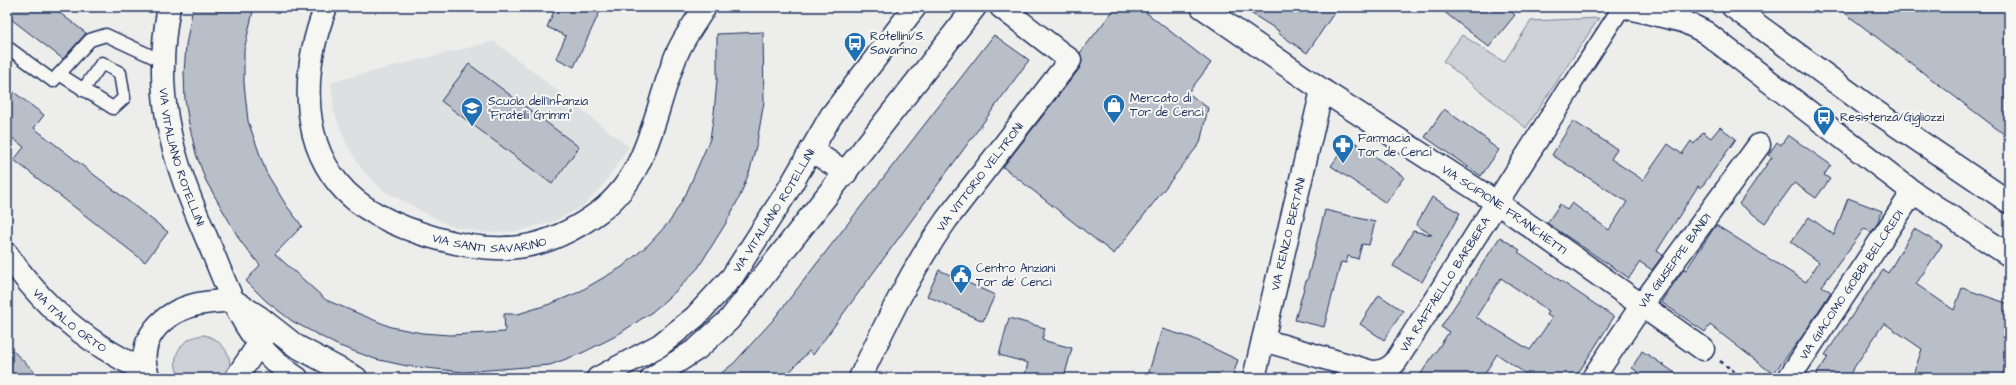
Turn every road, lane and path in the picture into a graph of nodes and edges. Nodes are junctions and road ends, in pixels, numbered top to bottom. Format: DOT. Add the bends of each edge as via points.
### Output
graph roads {
  1 [pos="169,7"];
  2 [pos="326,7"];
  3 [pos="705,7"];
  4 [pos="915,7"];
  5 [pos="975,7"];
  6 [pos="1001,7"];
  7 [pos="1202,7"];
  8 [pos="1623,7"];
  9 [pos="1733,7"];
  10 [pos="7,47"];
  11 [pos="164,62"];
  12 [pos="59,74"];
  13 [pos="1569,89"];
  14 [pos="83,90"];
  15 [pos="1322,90"];
  16 [pos="1759,145"];
  17 [pos="811,150"];
  18 [pos="846,173"];
  19 [pos="1912,192"];
  20 [pos="1496,202"];
  21 [pos="2009,202"];
  22 [pos="7,254"];
  23 [pos="2009,255"];
  24 [pos="233,300"];
  25 [pos="1642,305"];
  26 [pos="270,326"];
  27 [pos="1263,340"];
  28 [pos="259,345"];
  29 [pos="1703,349"];
  30 [pos="147,374"];
  31 [pos="236,378"];
  32 [pos="297,378"];
  33 [pos="356,378"];
  34 [pos="598,378"];
  35 [pos="652,378"];
  36 [pos="860,378"];
  37 [pos="1254,378"];
  38 [pos="1593,378"];
  39 [pos="1743,378"];
  40 [pos="1789,378"];
  1 -- 11 [label="street, VIA VITALIANO ROTELLINI"];
  2 -- 3 [label="street, VIA SANTI SAVARINO" via="313,47 309,76 309,107 316,142 338,183 356,200 381,217 417,233 468,247 495,249 529,245 565,233 599,212 618,195 631,178 645,150 679,49"];
  4 -- 17 [label="street, VIA VITALIANO ROTELLINI" via="831,116"];
  5 -- 18 [label="street"];
  6 -- 36 [label="street, VIA VITTORIO VELTRONI" via="1070,60 931,241"];
  7 -- 15 [label="street, VIA SCIPIONE FRANCHETTI"];
  8 -- 13 [label="street, VIA RAFFAELLO BARBIERA"];
  8 -- 19 [label="street" via="1683,21 1705,32"];
  9 -- 21 [label="street" via="1872,109"];
  10 -- 12 [label="lane" via="53,81"];
  11 -- 12 [label="lane" via="106,35 90,40"];
  11 -- 24 [label="street, VIA VITALIANO ROTELLINI" via="166,111 174,149 198,220"];
  12 -- 14 [label="lane"];
  13 -- 20 [label="street, VIA RAFFAELLO BARBIERA"];
  15 -- 20 [label="street, VIA SCIPIONE FRANCHETTI"];
  15 -- 27 [label="street, VIA RENZO BERTANI"];
  16 -- 25 [label="street, VIA GIUSEPPE BANDI"];
  17 -- 18 [label="street"];
  17 -- 34 [label="street, VIA VITALIANO ROTELLINI" via="746,258 722,289 695,317 660,345"];
  18 -- 35 [label="street" via="729,320 697,349"];
  19 -- 23 [label="street"];
  19 -- 40 [label="street, VIA GIACOMO GOBBI BELCREDI"];
  20 -- 25 [label="street, VIA SCIPIONE FRANCHETTI"];
  20 -- 27 [label="street, VIA RAFFAELLO BARBIERA" via="1396,361 1388,369 1372,372"];
  22 -- 30 [label="street, VIA ITALO ORTO" via="42,298 67,323"];
  24 -- 26 [label="street"];
  24 -- 28 [label="street, VIA VITALIANO ROTELLINI"];
  24 -- 30 [label="street" via="191,306 159,324 146,346 144,360"];
  25 -- 29 [label="street, VIA SCIPIONE FRANCHETTI"];
  25 -- 38 [label="street, VIA GIUSEPPE BANDI"];
  26 -- 28 [label="street"];
  26 -- 33 [label="street" via="310,354"];
  27 -- 37 [label="street, VIA RENZO BERTANI"];
  28 -- 31 [label="street"];
  28 -- 32 [label="street, VIA VITALIANO ROTELLINI"];
  29 -- 39 [label="path"];
}
